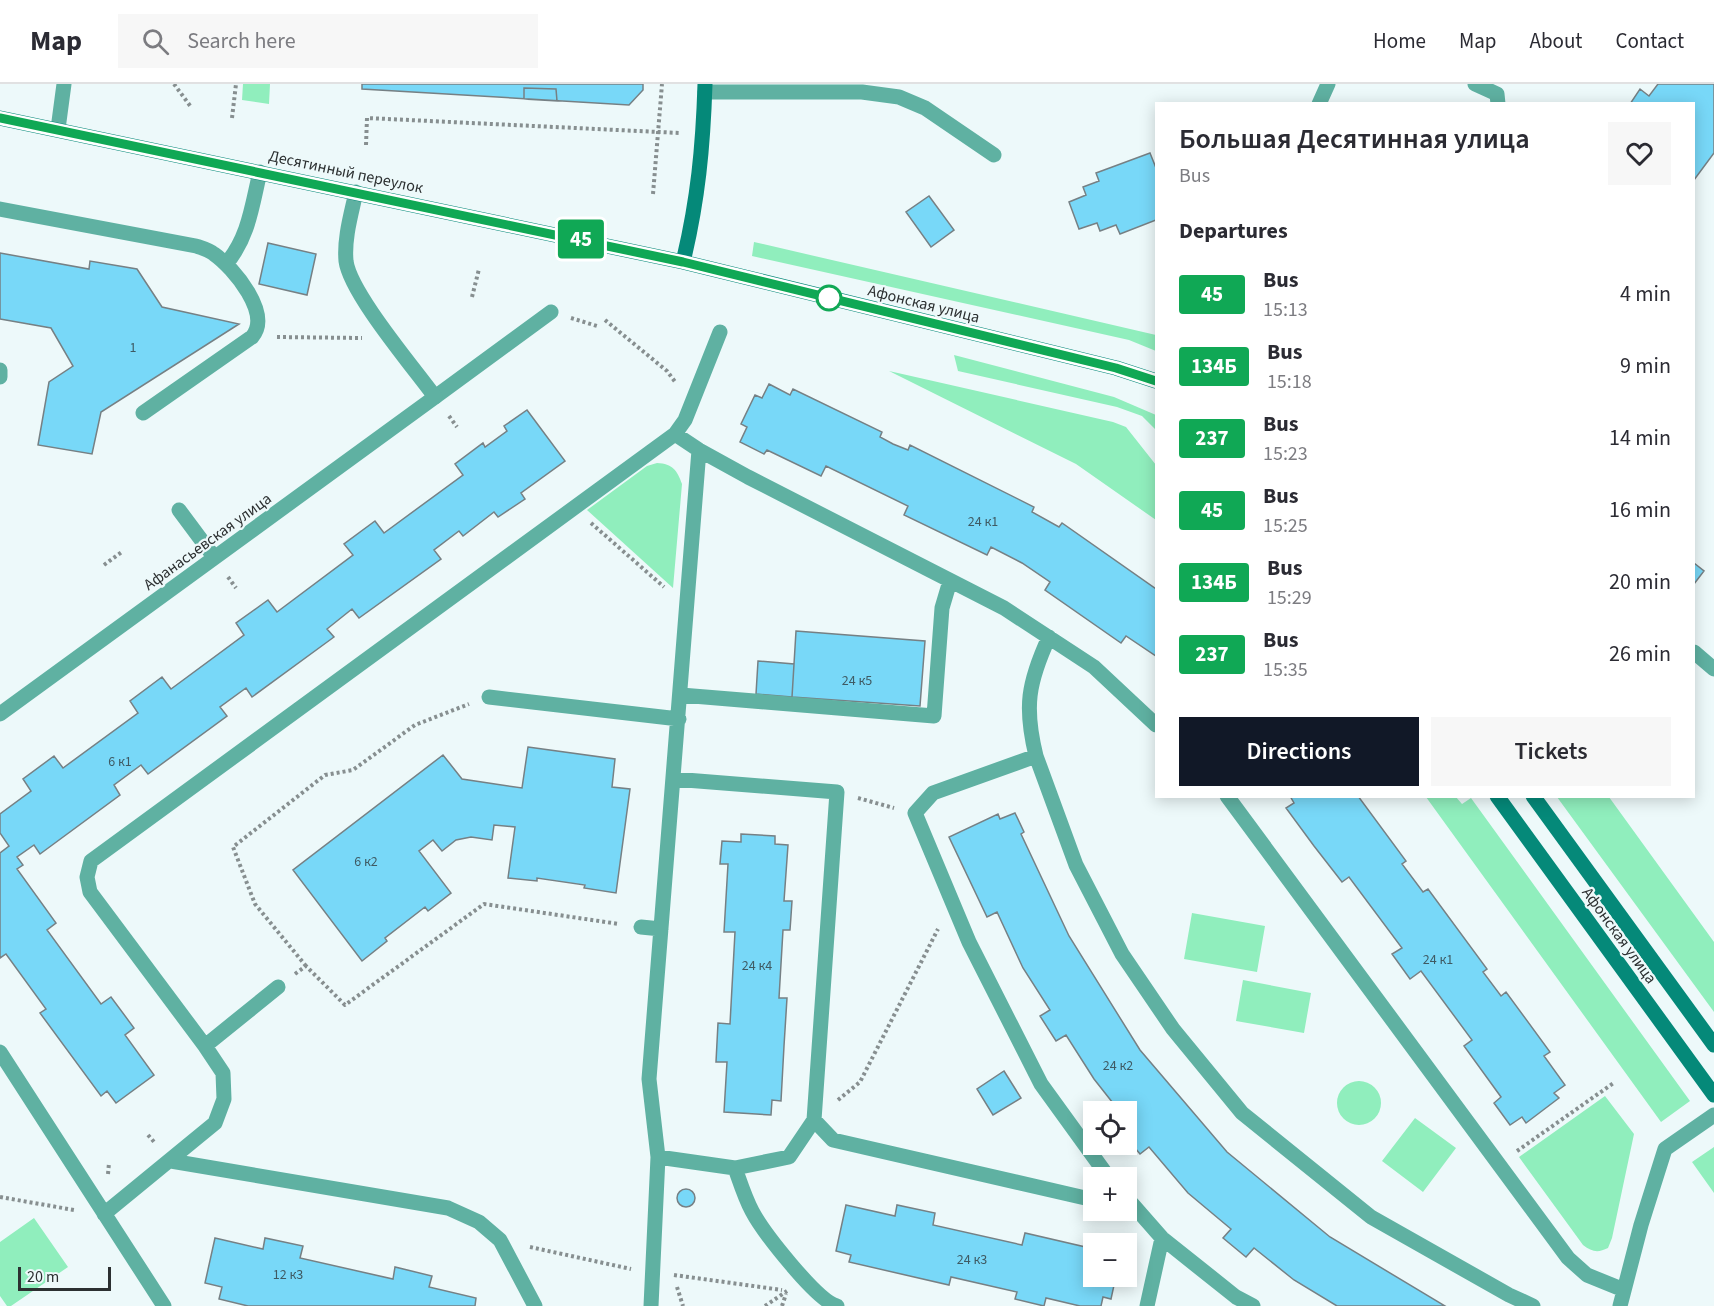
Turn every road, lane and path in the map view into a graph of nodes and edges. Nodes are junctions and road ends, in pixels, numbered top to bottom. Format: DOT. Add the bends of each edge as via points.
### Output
graph roads {
  1 [pos="64,84"];
  2 [pos="174,84"];
  3 [pos="236,84"];
  4 [pos="662,84"];
  5 [pos="1328,84"];
  6 [pos="1474,84"];
  7 [pos="705,88"];
  8 [pos="1319,102"];
  9 [pos="1498,102"];
  10 [pos="191,106"];
  11 [pos="0,118"];
  12 [pos="232,118"];
  13 [pos="58,129"];
  14 [pos="659,132"];
  15 [pos="704,135"];
  16 [pos="366,145"];
  17 [pos="994,155"];
  18 [pos="260,172"];
  19 [pos="356,192"];
  20 [pos="653,194"];
  21 [pos="0,209"];
  22 [pos="683,262"];
  23 [pos="226,264"];
  24 [pos="480,269"];
  25 [pos="472,297"];
  26 [pos="551,312"];
  27 [pos="605,320"];
  28 [pos="720,332"];
  29 [pos="252,337"];
  30 [pos="400,349"];
  31 [pos="0,370"];
  32 [pos="0,377"];
  33 [pos="1155,381"];
  34 [pos="681,391"];
  35 [pos="435,397"];
  36 [pos="143,413"];
  37 [pos="675,434"];
  38 [pos="699,450"];
  39 [pos="574,508"];
  40 [pos="179,510"];
  41 [pos="123,551"];
  42 [pos="214,557"];
  43 [pos="104,565"];
  44 [pos="950,581"];
  45 [pos="687,608"];
  46 [pos="1049,637"];
  47 [pos="1695,652"];
  48 [pos="1714,669"];
  49 [pos="681,695"];
  50 [pos="489,697"];
  51 [pos="0,714"];
  52 [pos="679,719"];
  53 [pos="1155,724"];
  54 [pos="1036,756"];
  55 [pos="673,778"];
  56 [pos="837,792"];
  57 [pos="1228,798"];
  58 [pos="1498,798"];
  59 [pos="1534,798"];
  60 [pos="915,813"];
  61 [pos="952,902"];
  62 [pos="641,927"];
  63 [pos="661,929"];
  64 [pos="306,966"];
  65 [pos="278,987"];
  66 [pos="1714,1045"];
  67 [pos="205,1046"];
  68 [pos="0,1052"];
  69 [pos="1615,1082"];
  70 [pos="1714,1095"];
  71 [pos="1714,1115"];
  72 [pos="814,1120"];
  73 [pos="657,1157"];
  74 [pos="171,1161"];
  75 [pos="1499,1163"];
  76 [pos="1101,1167"];
  77 [pos="735,1168"];
  78 [pos="0,1197"];
  79 [pos="1083,1197"];
  80 [pos="1137,1213"];
  81 [pos="104,1214"];
  82 [pos="1162,1238"];
  83 [pos="1624,1290"];
  84 [pos="164,1306"];
  85 [pos="535,1306"];
  86 [pos="651,1306"];
  87 [pos="765,1306"];
  88 [pos="782,1306"];
  89 [pos="837,1306"];
  90 [pos="1147,1306"];
  91 [pos="1253,1306"];
  92 [pos="1533,1306"];
  93 [pos="1620,1306"];
  1 -- 13 [label="street"];
  2 -- 10 [label="path"];
  3 -- 12 [label="path"];
  4 -- 14 [label="path"];
  5 -- 8 [label="street"];
  6 -- 9 [label="street" via="1497,94"];
  7 -- 15 [label="street"];
  7 -- 17 [label="street" via="862,92 899,97 926,108"];
  11 -- 13 [label="street, Десятинный переулок"];
  13 -- 18 [label="street, Десятинный переулок"];
  14 -- 15 [label="path"];
  14 -- 16 [label="path" via="367,118"];
  14 -- 20 [label="path"];
  15 -- 22 [label="street" via="697,202"];
  18 -- 19 [label="street, Десятинный переулок"];
  18 -- 23 [label="street" via="245,236"];
  19 -- 22 [label="street, Десятинный переулок"];
  19 -- 30 [label="street" via="346,239 346,263 354,288"];
  21 -- 23 [label="street" via="196,246 212,252"];
  22 -- 33 [label="street, Афонская улица"];
  23 -- 29 [label="street" via="256,305 259,329"];
  24 -- 25 [label="path"];
  26 -- 35 [label="street, Афанасьевская улица"];
  27 -- 34 [label="path" via="667,371"];
  28 -- 37 [label="street" via="685,420"];
  29 -- 30 [label="path" via="360,337"];
  29 -- 36 [label="street"];
  30 -- 35 [label="street"];
  31 -- 32 [label="street"];
  35 -- 42 [label="street, Афанасьевская улица"];
  37 -- 38 [label="street"];
  37 -- 39 [label="street"];
  38 -- 44 [label="street"];
  38 -- 45 [label="street"];
  39 -- 45 [label="path"];
  39 -- 67 [label="street" via="91,861 87,877 90,892"];
  40 -- 42 [label="street"];
  41 -- 43 [label="path"];
  42 -- 51 [label="street, Афанасьевская улица"];
  44 -- 46 [label="street" via="1004,608"];
  44 -- 49 [label="street" via="942,608 934,716"];
  45 -- 49 [label="street"];
  46 -- 53 [label="street" via="1094,667"];
  46 -- 54 [label="street" via="1030,690 1028,721"];
  47 -- 48 [label="street"];
  49 -- 52 [label="street"];
  50 -- 52 [label="street"];
  50 -- 64 [label="path" via="415,725 353,771 325,776 233,847 255,904"];
  52 -- 55 [label="street"];
  54 -- 60 [label="street" via="933,793"];
  54 -- 92 [label="street" via="1076,865 1122,954 1173,1029 1242,1113 1371,1217"];
  55 -- 56 [label="street"];
  55 -- 63 [label="street"];
  56 -- 60 [label="path"];
  56 -- 72 [label="street"];
  57 -- 75 [label="street"];
  58 -- 70 [label="street, Афонская улица"];
  59 -- 66 [label="street, Афонская улица"];
  60 -- 61 [label="street"];
  61 -- 72 [label="path" via="860,1082"];
  61 -- 76 [label="street" via="1041,1084"];
  62 -- 63 [label="street"];
  62 -- 64 [label="path" via="484,904 345,1005"];
  63 -- 73 [label="street" via="649,1079"];
  64 -- 65 [label="path"];
  65 -- 67 [label="street"];
  67 -- 74 [label="street" via="223,1073 224,1099 215,1123"];
  68 -- 81 [label="street"];
  69 -- 75 [label="path"];
  71 -- 83 [label="street" via="1665,1149"];
  72 -- 77 [label="street" via="789,1157"];
  72 -- 79 [label="street" via="833,1140"];
  73 -- 77 [label="street"];
  73 -- 86 [label="street"];
  74 -- 81 [label="street"];
  74 -- 85 [label="street" via="448,1208 479,1222 500,1240"];
  75 -- 83 [label="street" via="1568,1258 1587,1275"];
  77 -- 89 [label="street" via="752,1212 808,1285"];
  78 -- 81 [label="path"];
  80 -- 82 [label="street"];
  81 -- 84 [label="street"];
  82 -- 90 [label="street"];
  82 -- 91 [label="street"];
  83 -- 93 [label="street"];
  87 -- 88 [label="path" via="787,1291"];
}
